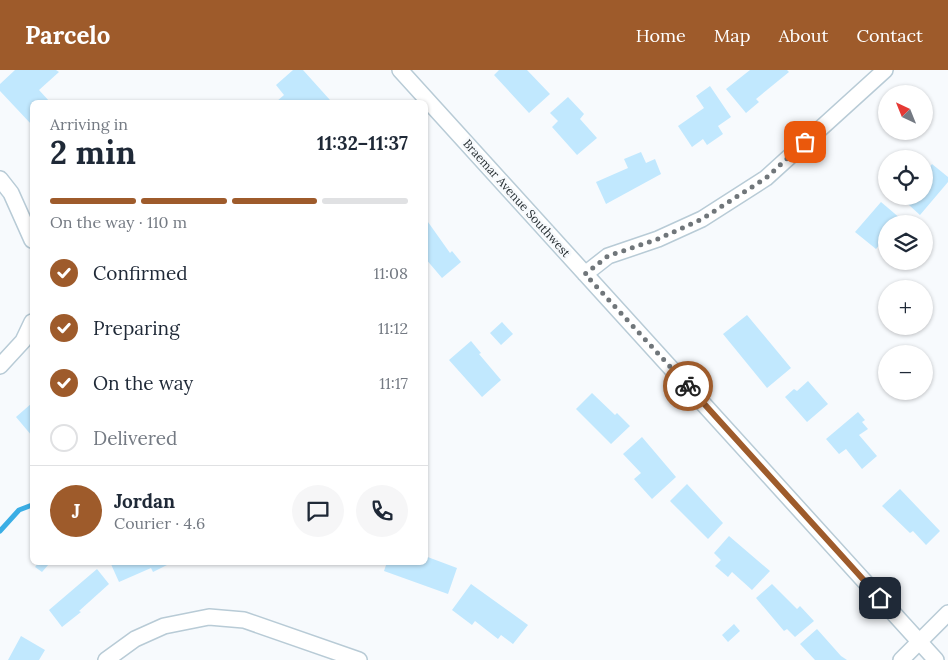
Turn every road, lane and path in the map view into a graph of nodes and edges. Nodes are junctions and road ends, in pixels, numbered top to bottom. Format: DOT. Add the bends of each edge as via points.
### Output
graph roads {
  1 [pos="400,70"];
  2 [pos="884,70"];
  3 [pos="427,100"];
  4 [pos="428,101"];
  5 [pos="0,179"];
  6 [pos="30,236"];
  7 [pos="585,274"];
  8 [pos="30,326"];
  9 [pos="0,366"];
  10 [pos="948,613"];
  11 [pos="919,642"];
  12 [pos="106,660"];
  13 [pos="359,660"];
  14 [pos="901,660"];
  15 [pos="936,660"];
  1 -- 3 [label="street, Braemar Avenue Southwest"];
  2 -- 7 [label="street" via="766,178 702,219 608,256"];
  4 -- 7 [label="street, Braemar Avenue Southwest"];
  5 -- 6 [label="street" via="11,193"];
  7 -- 11 [label="street, Braemar Avenue Southwest"];
  8 -- 9 [label="street" via="23,341"];
  10 -- 11 [label="street"];
  11 -- 14 [label="street"];
  11 -- 15 [label="street, Braemar Avenue Southwest"];
  12 -- 13 [label="street" via="135,639 164,626 208,617 244,620"];
}
